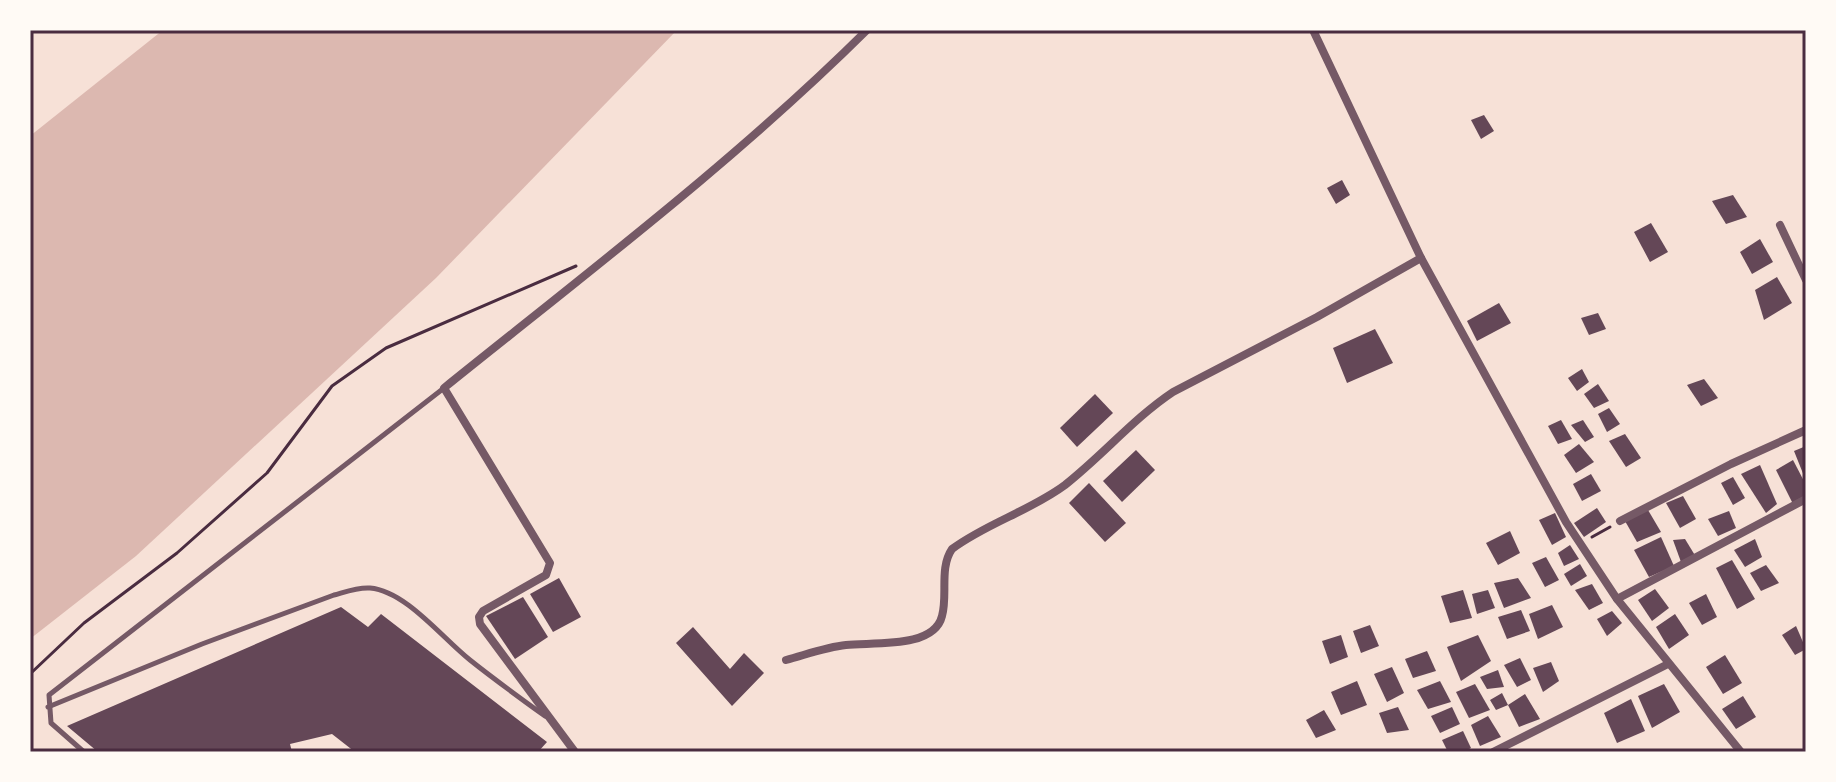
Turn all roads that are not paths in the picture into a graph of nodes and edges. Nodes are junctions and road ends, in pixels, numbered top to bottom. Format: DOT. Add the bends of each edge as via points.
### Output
graph roads {
  1 [pos="867,30"];
  2 [pos="1313,30"];
  3 [pos="1780,225"];
  4 [pos="1421,258"];
  5 [pos="1806,280"];
  6 [pos="444,388"];
  7 [pos="1806,430"];
  8 [pos="1806,499"];
  9 [pos="1620,521"];
  10 [pos="1617,599"];
  11 [pos="786,660"];
  12 [pos="1668,664"];
  13 [pos="48,707"];
  14 [pos="553,723"];
  15 [pos="84,752"];
  16 [pos="575,752"];
  17 [pos="1493,752"];
  18 [pos="1741,752"];
  1 -- 6 [label="street" via="684,194"];
  2 -- 4 [label="street"];
  3 -- 5 [label="street"];
  4 -- 10 [label="street" via="1507,418"];
  4 -- 11 [label="street" via="1173,392 1037,505 952,549 942,617 930,632 913,640 843,645"];
  6 -- 13 [label="lane" via="60,684 49,695"];
  6 -- 14 [label="street" via="550,563 546,575 479,617"];
  7 -- 9 [label="street"];
  8 -- 10 [label="street"];
  10 -- 12 [label="street"];
  12 -- 17 [label="street"];
  12 -- 18 [label="street"];
  13 -- 14 [label="lane" via="334,595 372,588 406,604"];
  13 -- 15 [label="lane" via="51,723"];
  14 -- 16 [label="street"];
}
